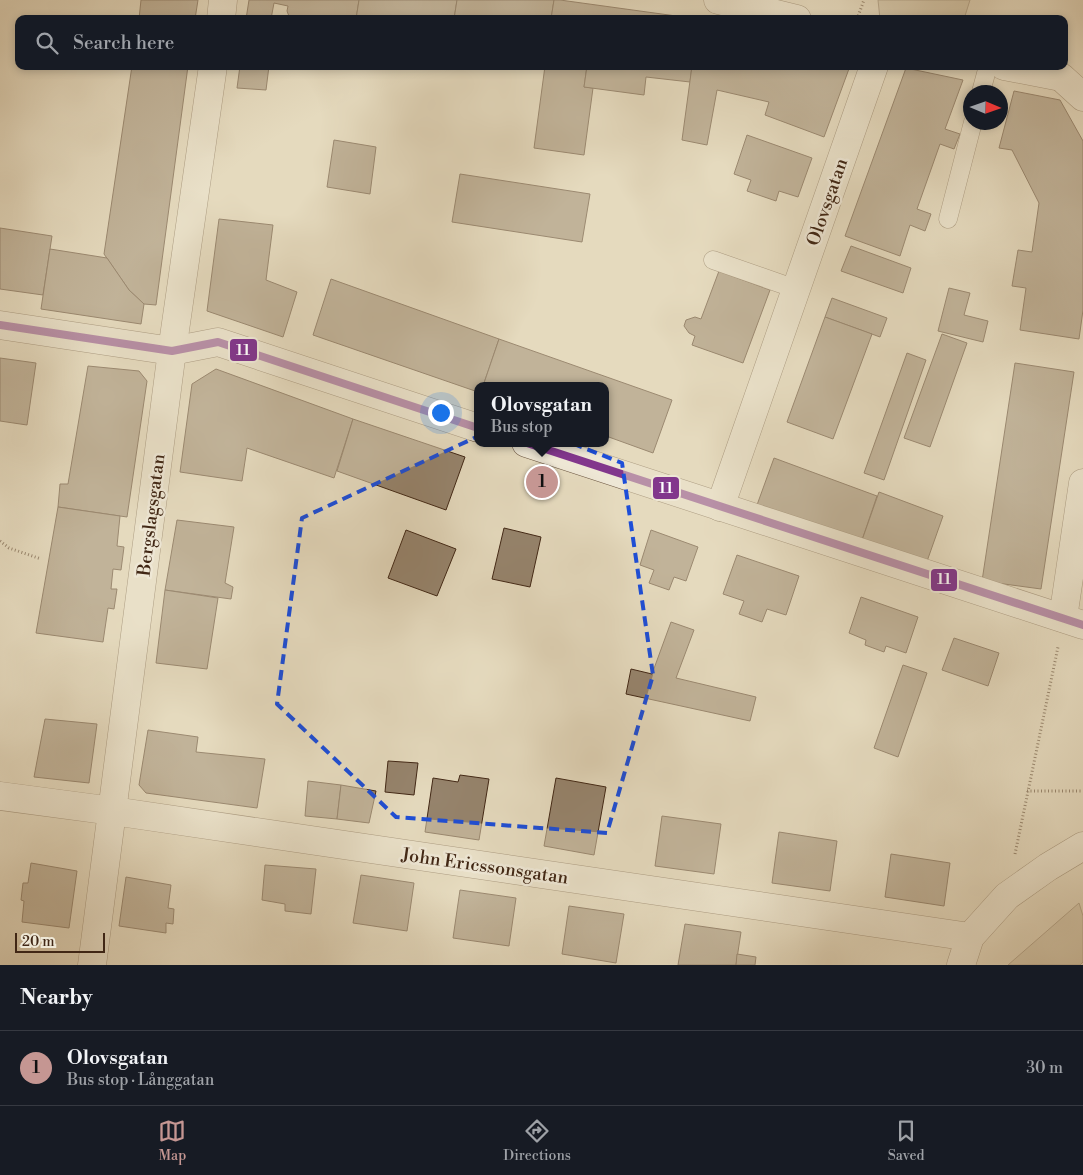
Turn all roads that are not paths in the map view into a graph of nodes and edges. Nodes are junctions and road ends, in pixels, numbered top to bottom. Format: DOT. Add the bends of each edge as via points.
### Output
graph roads {
  1 [pos="223,0"];
  2 [pos="718,0"];
  3 [pos="221,15"];
  4 [pos="780,15"];
  5 [pos="213,70"];
  6 [pos="873,70"];
  7 [pos="987,70"];
  8 [pos="1025,70"];
  9 [pos="983,85"];
  10 [pos="1083,98"];
  11 [pos="971,130"];
  12 [pos="948,219"];
  13 [pos="714,260"];
  14 [pos="796,289"];
  15 [pos="0,325"];
  16 [pos="172,351"];
  17 [pos="474,427"];
  18 [pos="538,447"];
  19 [pos="1083,483"];
  20 [pos="720,507"];
  21 [pos="1073,622"];
  22 [pos="0,796"];
  23 [pos="113,811"];
  24 [pos="1083,846"];
  25 [pos="970,938"];
  26 [pos="92,965"];
  27 [pos="961,965"];
  1 -- 3 [label="street"];
  2 -- 4 [label="street"];
  5 -- 16 [label="street, Bergslagsgatan"];
  6 -- 14 [label="street, Olovsgatan"];
  7 -- 9 [label="lane"];
  8 -- 10 [label="street" via="1061,77"];
  11 -- 12 [label="lane"];
  13 -- 14 [label="lane"];
  14 -- 20 [label="street, Olovsgatan"];
  15 -- 16 [label="street"];
  16 -- 17 [label="street" via="218,342"];
  16 -- 23 [label="street, Bergslagsgatan"];
  18 -- 20 [label="street"];
  19 -- 21 [label="street"];
  20 -- 21 [label="street"];
  22 -- 23 [label="street, John Ericssonsgatan"];
  23 -- 25 [label="street, John Ericssonsgatan"];
  23 -- 26 [label="street, Bergslagsgatan"];
  24 -- 25 [label="street" via="1007,896"];
  25 -- 27 [label="street"];
}
